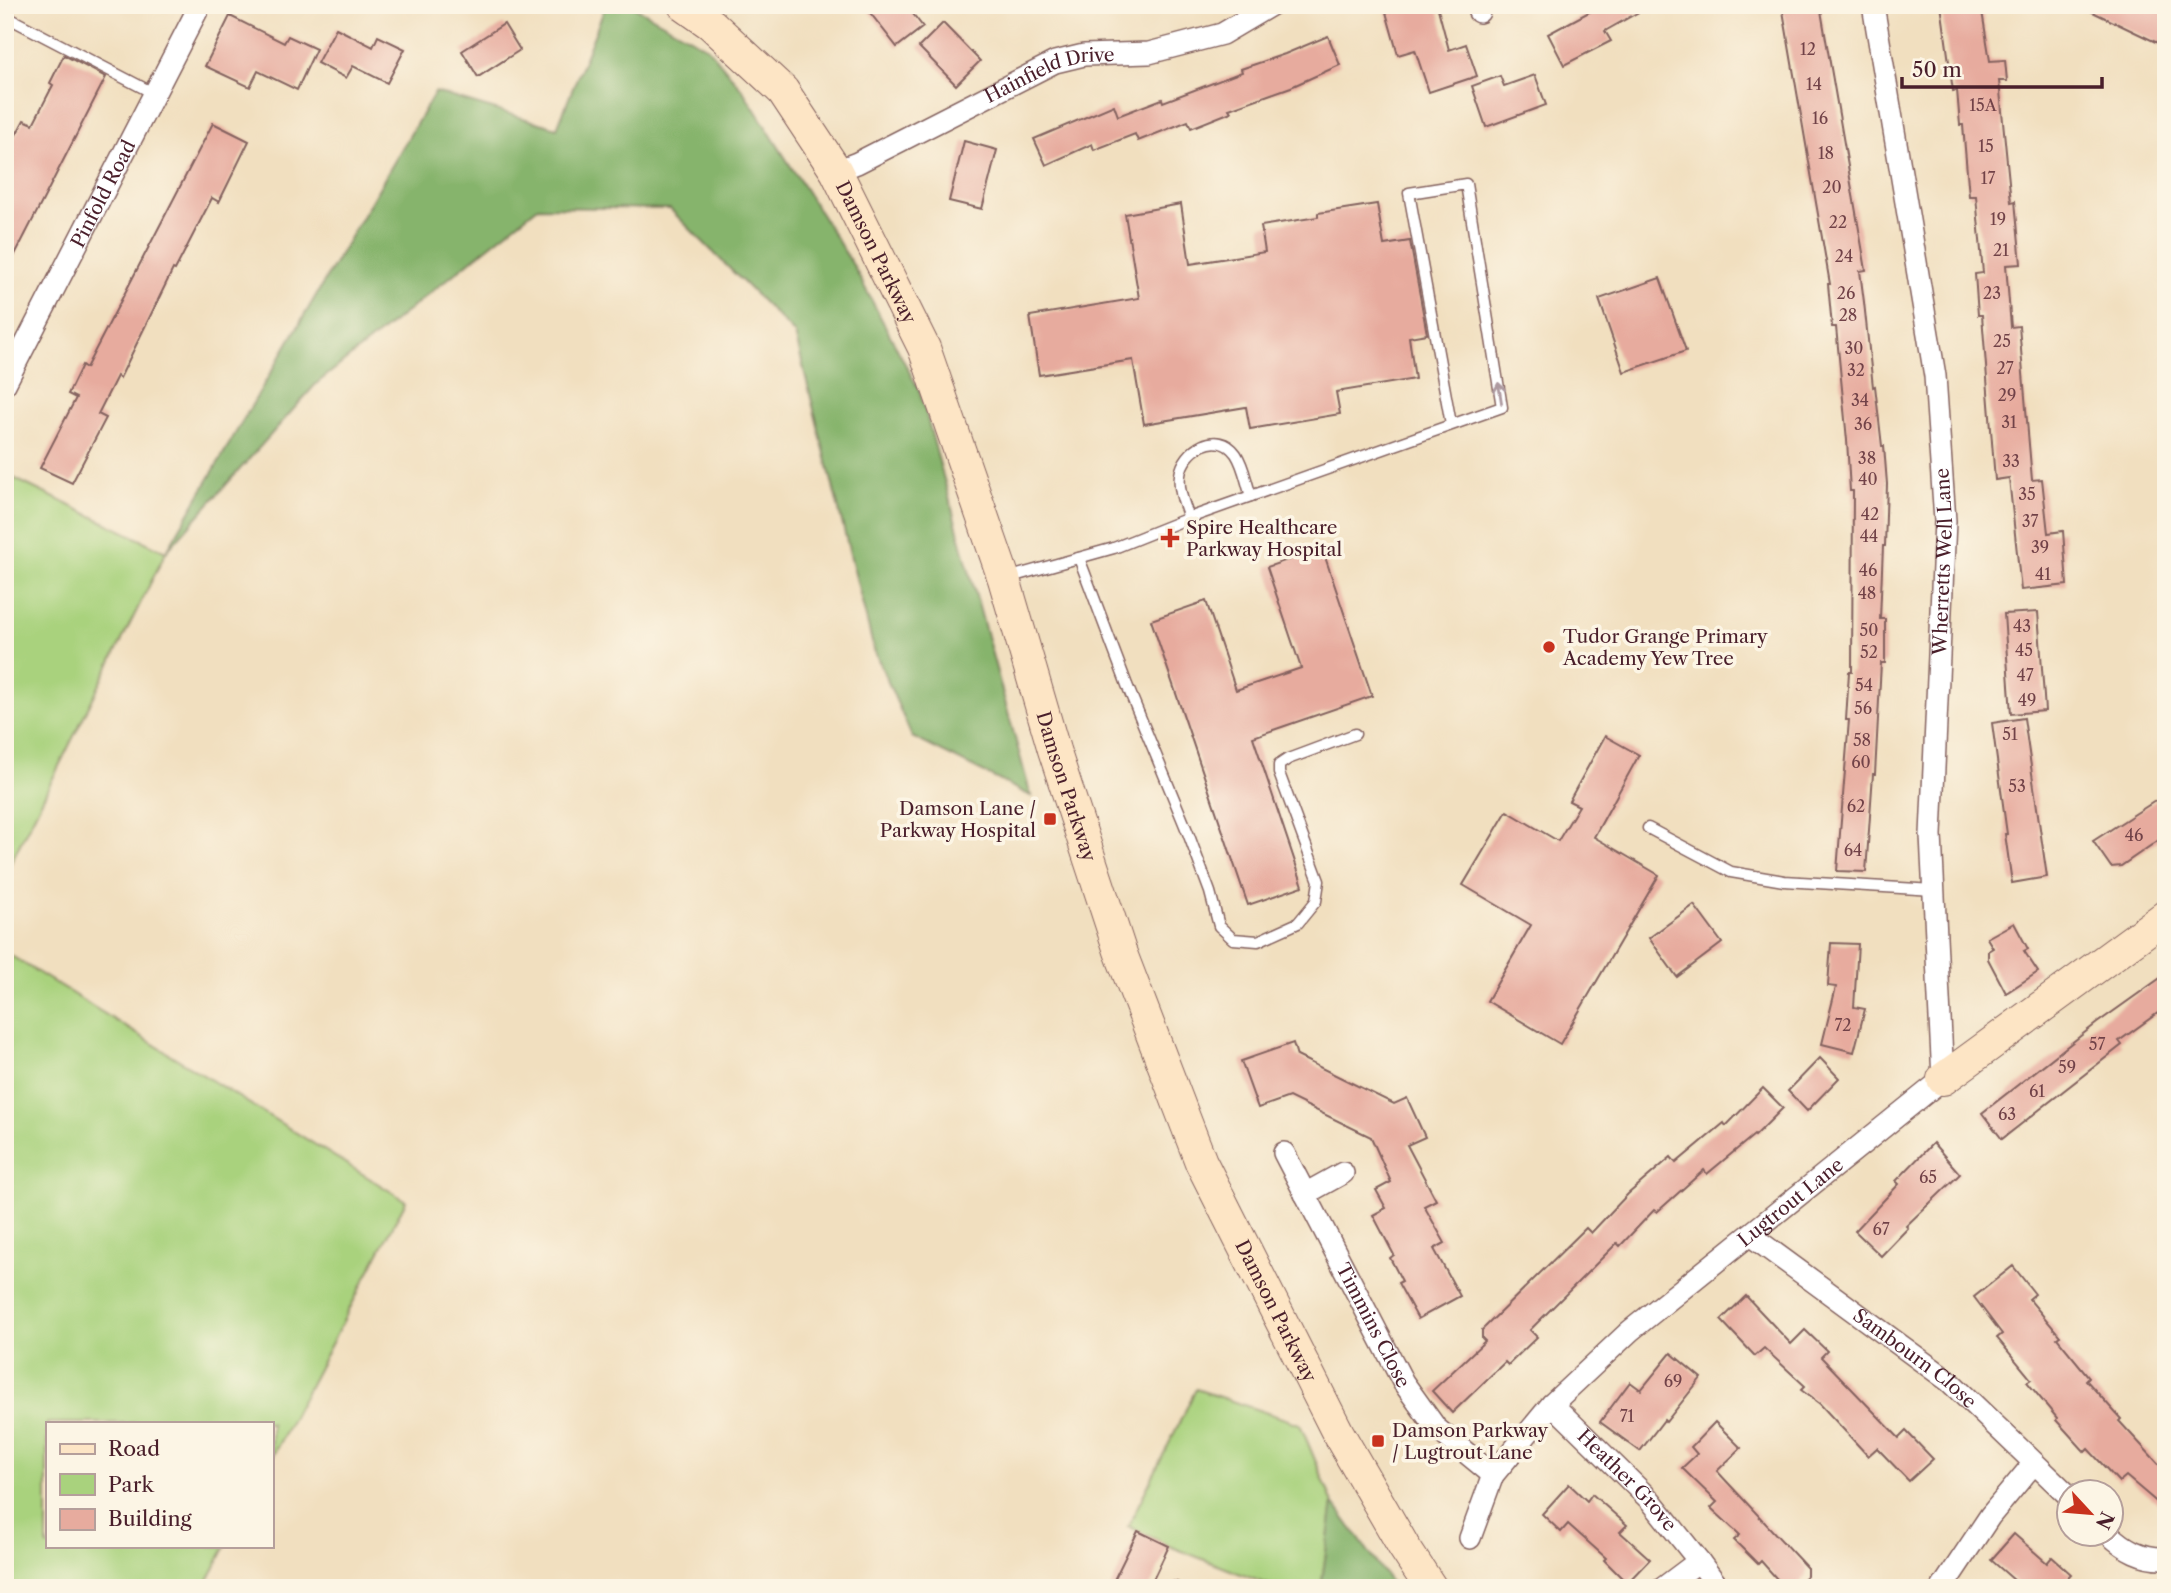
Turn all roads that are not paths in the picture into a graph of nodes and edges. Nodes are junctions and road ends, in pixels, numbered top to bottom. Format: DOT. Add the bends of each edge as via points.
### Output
graph roads {
  1 [pos="200,5"];
  2 [pos="684,5"];
  3 [pos="1271,5"];
  4 [pos="1873,5"];
  5 [pos="5,16"];
  6 [pos="155,94"];
  7 [pos="836,171"];
  8 [pos="5,384"];
  9 [pos="1451,424"];
  10 [pos="1251,496"];
  11 [pos="1189,518"];
  12 [pos="1079,558"];
  13 [pos="1004,579"];
  14 [pos="1355,734"];
  15 [pos="1648,828"];
  16 [pos="1934,890"];
  17 [pos="2166,916"];
  18 [pos="1943,1079"];
  19 [pos="1284,1153"];
  20 [pos="1343,1173"];
  21 [pos="1305,1194"];
  22 [pos="1750,1235"];
  23 [pos="1552,1404"];
  24 [pos="2034,1463"];
  25 [pos="1493,1475"];
  26 [pos="2056,1484"];
  27 [pos="1470,1538"];
  28 [pos="2126,1548"];
  29 [pos="2166,1559"];
  30 [pos="1699,1561"];
  31 [pos="1431,1588"];
  32 [pos="1663,1588"];
  33 [pos="1719,1588"];
  34 [pos="1942,1588"];
  1 -- 6 [label="street, Pinfold Road"];
  2 -- 7 [label="street, Damson Parkway" via="783,91"];
  3 -- 7 [label="street, Hainfield Drive" via="1222,34 1149,53 1084,55 1055,62"];
  4 -- 16 [label="street, Wherretts Well Lane" via="1935,376 1945,521 1931,835"];
  5 -- 6 [label="lane"];
  6 -- 8 [label="street, Pinfold Road"];
  7 -- 13 [label="street, Damson Parkway" via="924,348"];
  9 -- 9 [label="lane, one-way" via="1502,407 1466,184 1409,193"];
  9 -- 10 [label="lane"];
  10 -- 11 [label="lane"];
  10 -- 11 [label="lane" via="1234,451 1223,444 1198,446 1184,460 1180,474"];
  11 -- 12 [label="lane"];
  12 -- 13 [label="lane"];
  12 -- 14 [label="lane" via="1188,833 1219,926 1233,939 1258,941 1298,923 1316,901 1320,881 1279,765"];
  13 -- 31 [label="street, Damson Parkway" via="1120,951 1201,1162 1338,1433"];
  15 -- 16 [label="lane" via="1731,872 1784,881"];
  16 -- 18 [label="street, Wherretts Well Lane"];
  17 -- 18 [label="street, Lugtrout Lane"];
  18 -- 22 [label="street, Lugtrout Lane"];
  19 -- 21 [label="street, Timmins Close"];
  20 -- 21 [label="street"];
  21 -- 25 [label="street, Timmins Close" via="1403,1382 1436,1428"];
  22 -- 23 [label="street, Lugtrout Lane" via="1630,1331"];
  22 -- 24 [label="street, Sambourn Close" via="1950,1381"];
  23 -- 25 [label="street, Lugtrout Lane"];
  23 -- 30 [label="street, Heather Grove" via="1651,1501"];
  24 -- 26 [label="street, Sambourn Close"];
  24 -- 34 [label="street" via="1990,1516"];
  25 -- 27 [label="street, Lugtrout Lane"];
  28 -- 29 [label="street"];
  30 -- 32 [label="street"];
  30 -- 33 [label="street, Heather Grove"];
}
